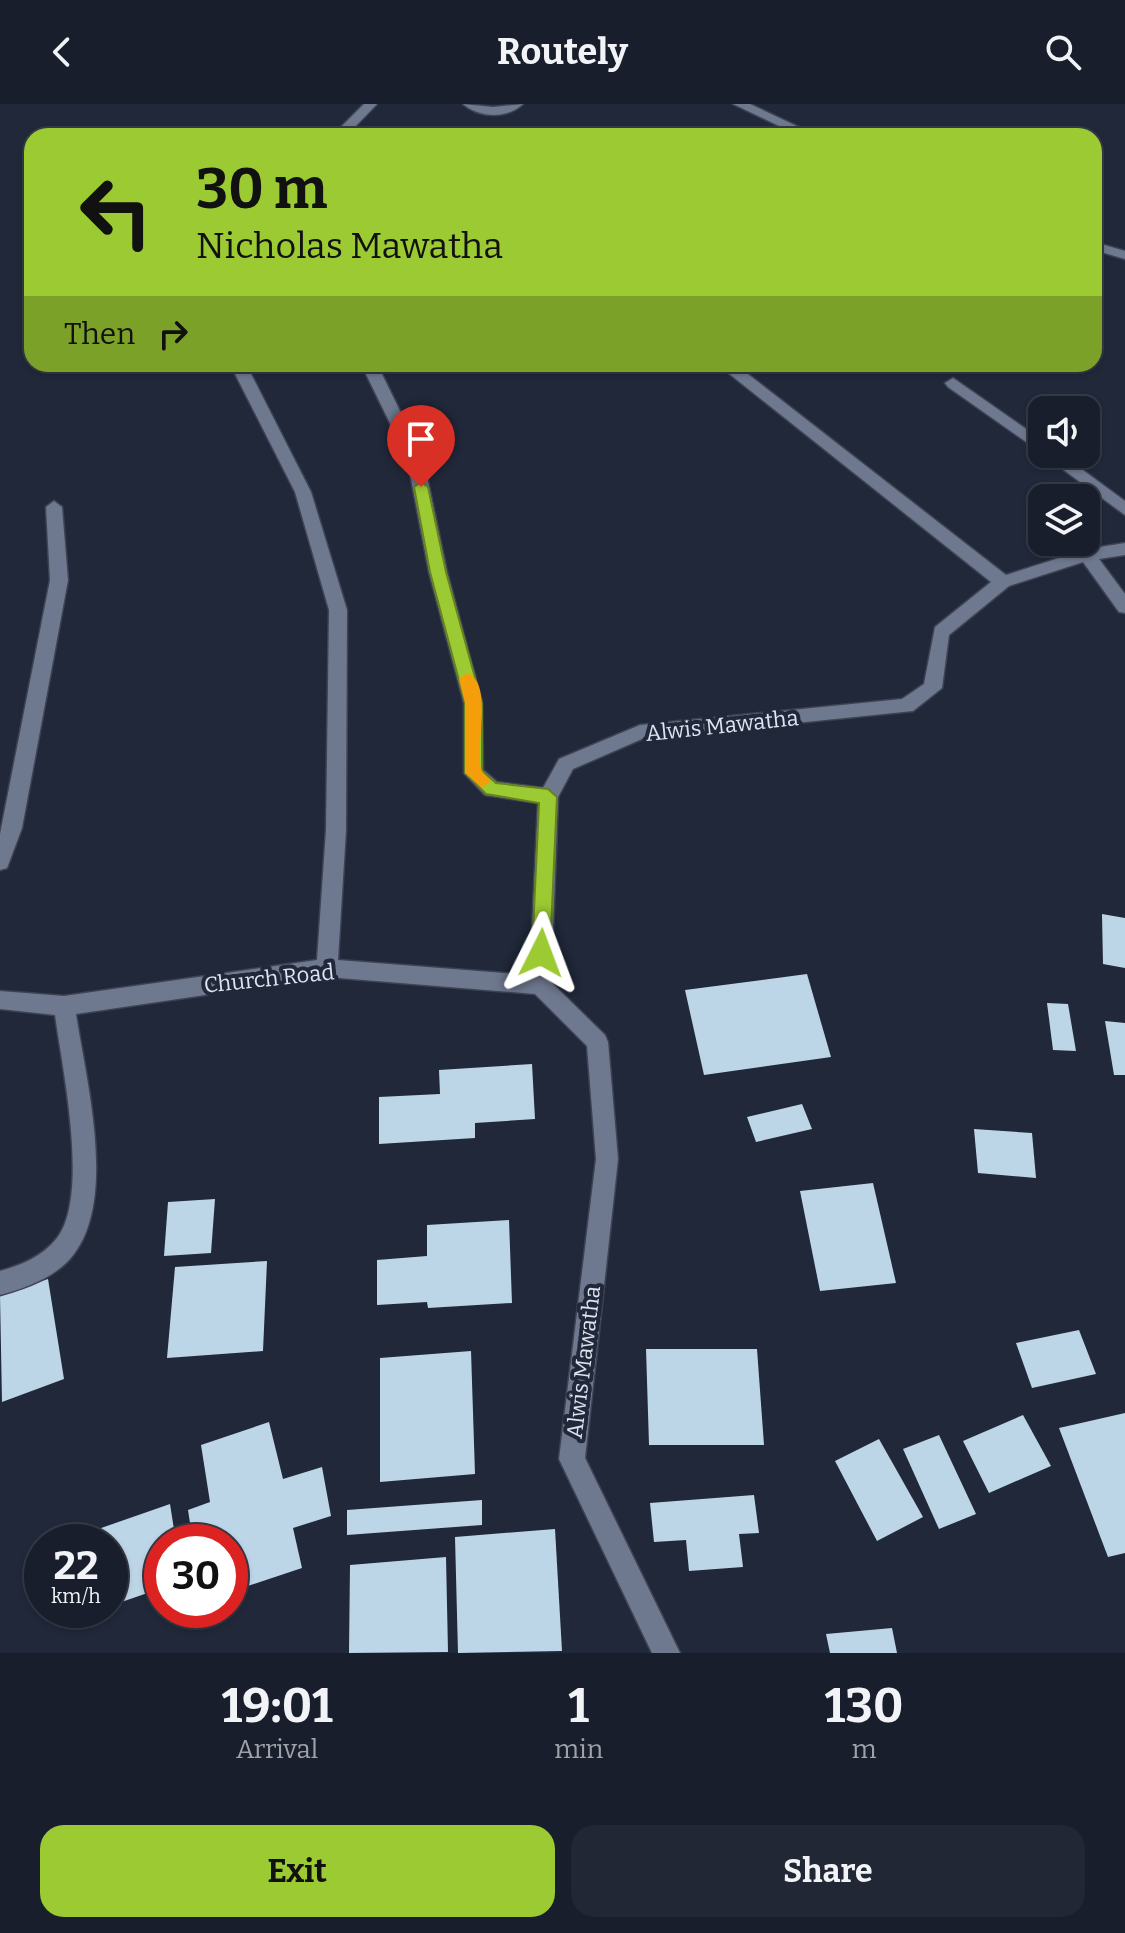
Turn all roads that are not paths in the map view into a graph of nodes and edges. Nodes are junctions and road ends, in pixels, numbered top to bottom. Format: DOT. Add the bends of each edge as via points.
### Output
graph roads {
  1 [pos="371,104"];
  2 [pos="469,104"];
  3 [pos="517,104"];
  4 [pos="739,104"];
  5 [pos="347,128"];
  6 [pos="793,128"];
  7 [pos="1102,248"];
  8 [pos="1125,255"];
  9 [pos="242,372"];
  10 [pos="373,372"];
  11 [pos="735,372"];
  12 [pos="953,383"];
  13 [pos="1028,438"];
  14 [pos="1069,468"];
  15 [pos="54,507"];
  16 [pos="1125,509"];
  17 [pos="1125,549"];
  18 [pos="1100,553"];
  19 [pos="1084,556"];
  20 [pos="1088,556"];
  21 [pos="1003,582"];
  22 [pos="1125,607"];
  23 [pos="548,797"];
  24 [pos="0,862"];
  25 [pos="327,968"];
  26 [pos="540,985"];
  27 [pos="0,1000"];
  28 [pos="64,1006"];
  29 [pos="0,1283"];
  30 [pos="666,1653"];
  1 -- 5 [label="street"];
  2 -- 3 [label="street" via="504,112"];
  4 -- 6 [label="street"];
  7 -- 8 [label="street"];
  9 -- 25 [label="street" via="303,492 338,610 336,830"];
  10 -- 23 [label="street" via="415,458 473,703 474,773 492,789"];
  11 -- 21 [label="street"];
  12 -- 13 [label="street"];
  14 -- 16 [label="street"];
  15 -- 24 [label="street" via="59,580 12,828"];
  17 -- 18 [label="street, Alwis Mawatha"];
  19 -- 21 [label="street, Alwis Mawatha"];
  20 -- 22 [label="street"];
  21 -- 23 [label="street, Alwis Mawatha" via="941,632 933,688 906,706 640,732 566,764"];
  23 -- 26 [label="street, Alwis Mawatha"];
  25 -- 26 [label="street, Church Road"];
  25 -- 28 [label="street, Church Road"];
  26 -- 30 [label="street, Alwis Mawatha" via="597,1042 607,1159 572,1459"];
  27 -- 28 [label="street, Church Road"];
  28 -- 29 [label="street" via="82,1148 83,1203 71,1238 51,1262"];
}
